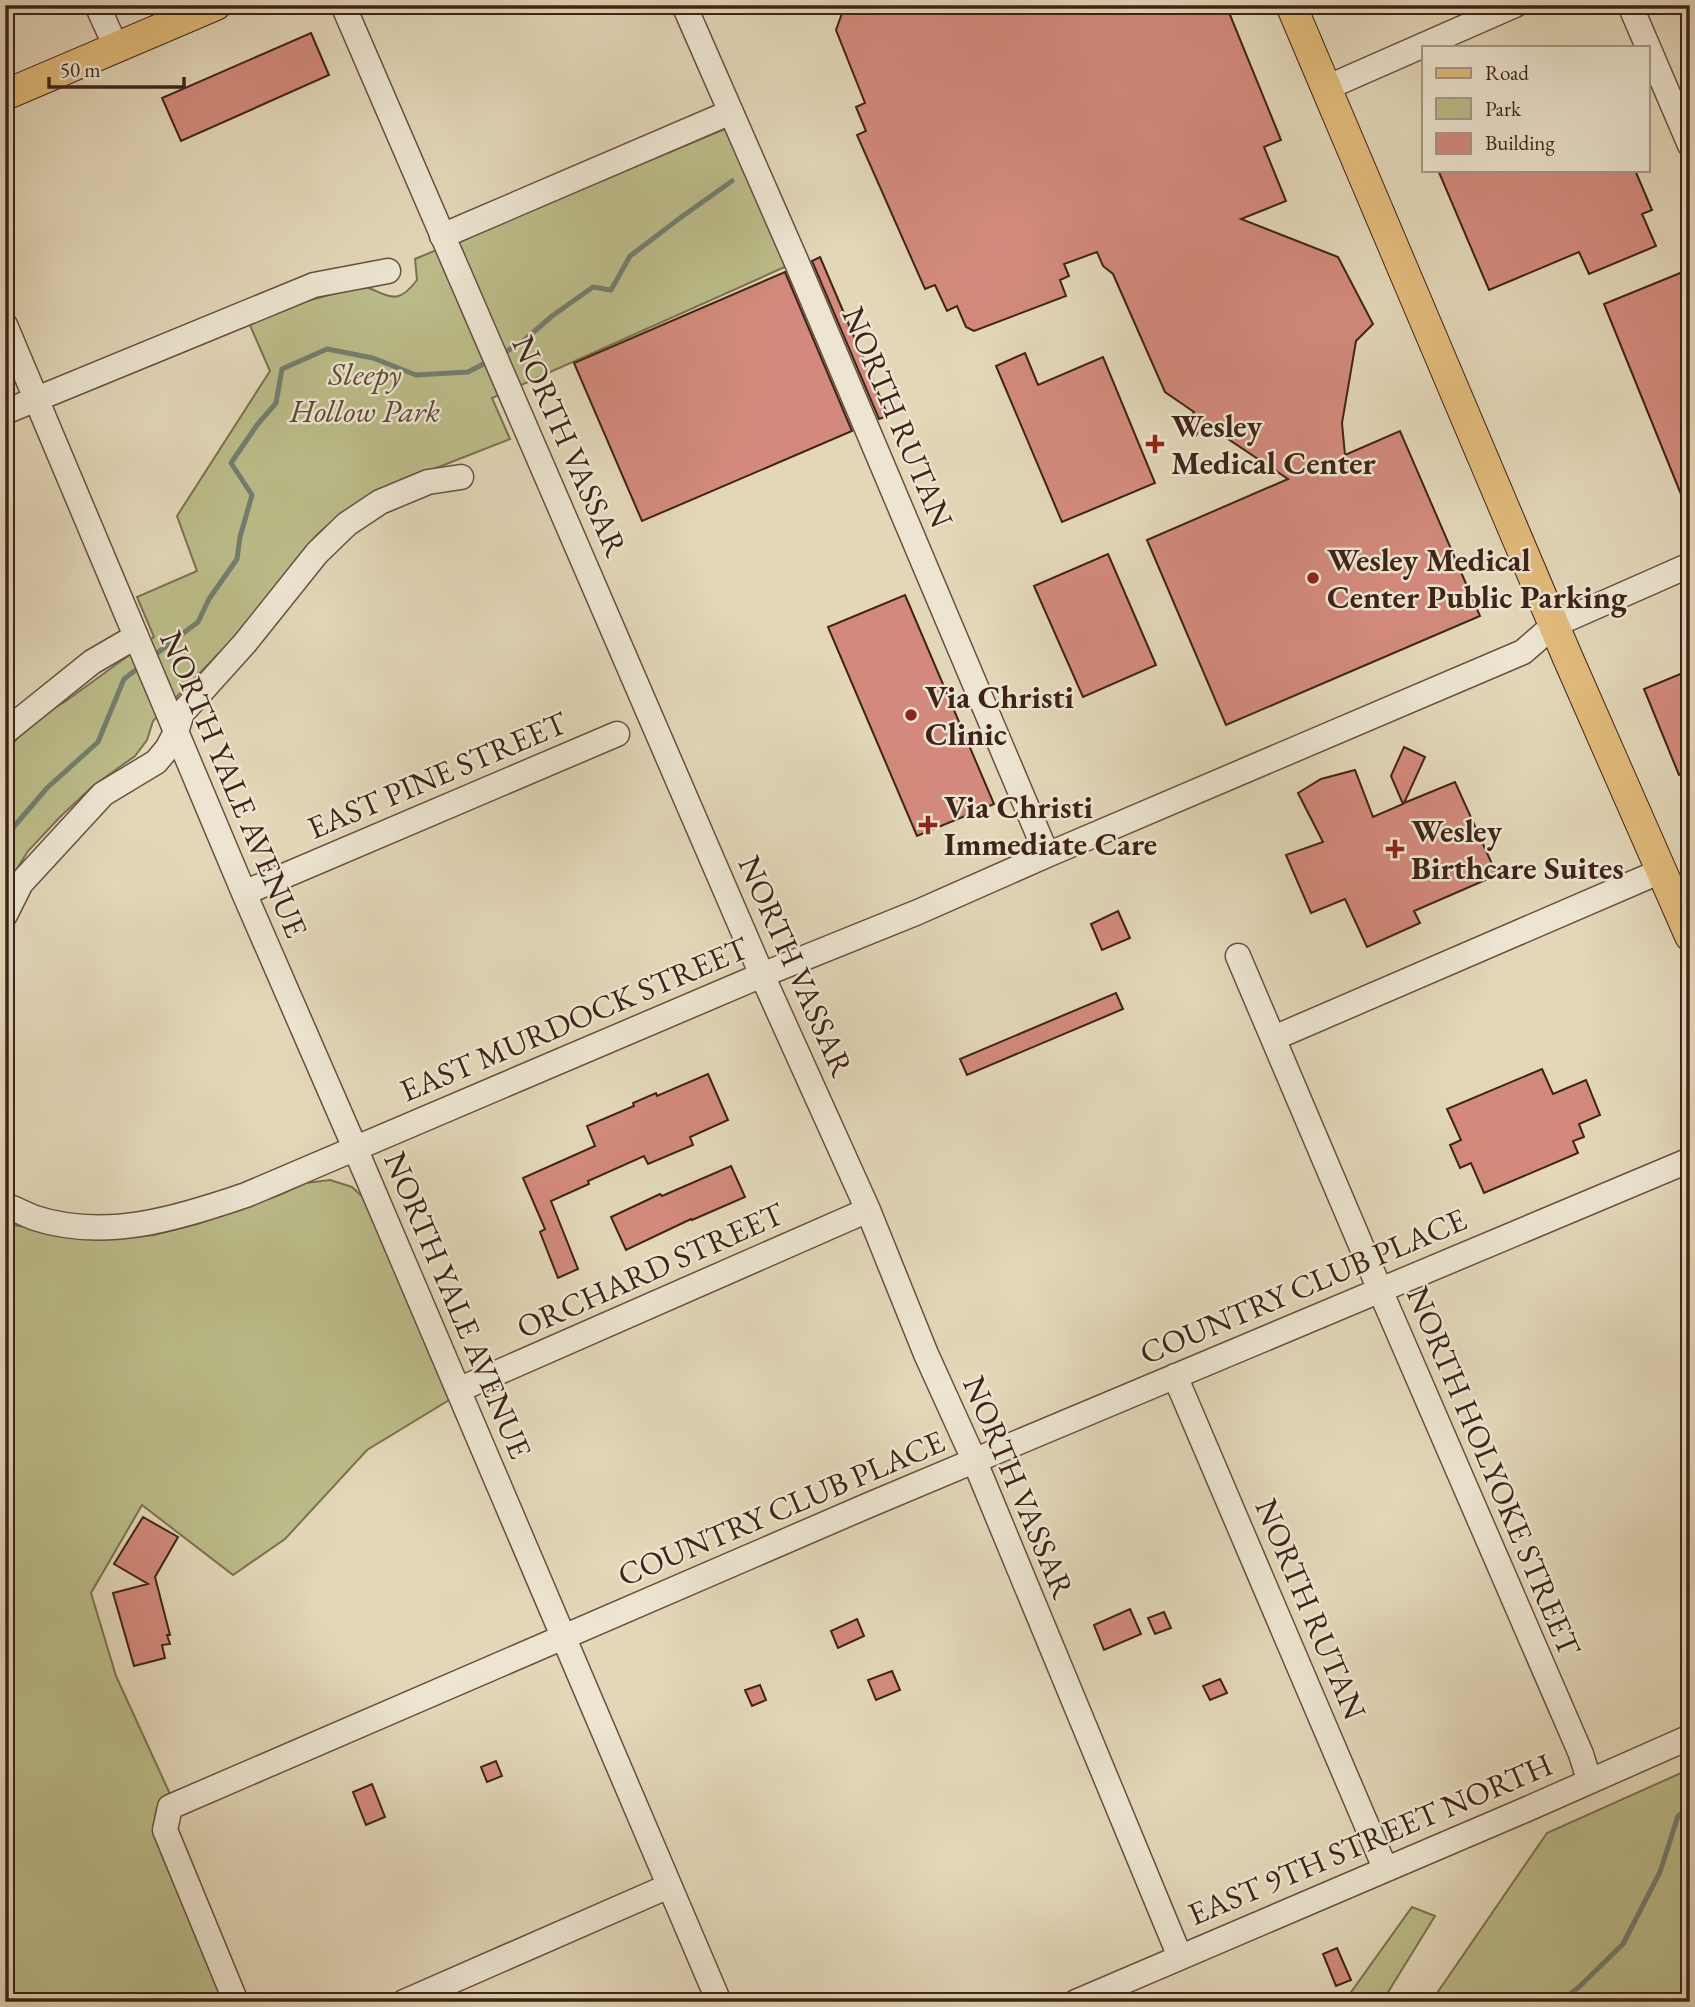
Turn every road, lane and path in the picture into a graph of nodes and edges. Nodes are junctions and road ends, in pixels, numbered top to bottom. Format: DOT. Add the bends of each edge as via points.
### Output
graph roads {
  1 [pos="97,5"];
  2 [pos="216,5"];
  3 [pos="343,5"];
  4 [pos="684,5"];
  5 [pos="1291,5"];
  6 [pos="1515,5"];
  7 [pos="1630,5"];
  8 [pos="1648,46"];
  9 [pos="116,47"];
  10 [pos="1650,52"];
  11 [pos="1326,88"];
  12 [pos="5,95"];
  13 [pos="731,112"];
  14 [pos="1690,145"];
  15 [pos="442,236"];
  16 [pos="388,271"];
  17 [pos="5,325"];
  18 [pos="35,399"];
  19 [pos="5,412"];
  20 [pos="461,477"];
  21 [pos="1690,565"];
  22 [pos="1554,625"];
  23 [pos="136,640"];
  24 [pos="5,732"];
  25 [pos="176,732"];
  26 [pos="617,734"];
  27 [pos="1047,855"];
  28 [pos="1661,871"];
  29 [pos="244,893"];
  30 [pos="5,915"];
  31 [pos="1690,936"];
  32 [pos="1238,956"];
  33 [pos="762,975"];
  34 [pos="1274,1038"];
  35 [pos="355,1148"];
  36 [pos="1690,1160"];
  37 [pos="5,1205"];
  38 [pos="868,1210"];
  39 [pos="1380,1290"];
  40 [pos="1175,1376"];
  41 [pos="458,1390"];
  42 [pos="975,1462"];
  43 [pos="563,1638"];
  44 [pos="1690,1737"];
  45 [pos="1589,1780"];
  46 [pos="1385,1868"];
  47 [pos="669,1886"];
  48 [pos="1180,1957"];
  49 [pos="236,2002"];
  50 [pos="404,2002"];
  51 [pos="719,2002"];
  52 [pos="1076,2002"];
  1 -- 9 [label="street"];
  2 -- 9 [label="main road"];
  3 -- 15 [label="street, NORTH VASSAR"];
  4 -- 13 [label="street, NORTH RUTAN"];
  5 -- 11 [label="main road"];
  6 -- 11 [label="street"];
  7 -- 8 [label="street"];
  9 -- 12 [label="main road"];
  10 -- 14 [label="street"];
  11 -- 22 [label="main road"];
  13 -- 15 [label="street"];
  13 -- 27 [label="street, NORTH RUTAN"];
  15 -- 33 [label="street, NORTH VASSAR"];
  16 -- 18 [label="street" via="314,285"];
  17 -- 18 [label="street, NORTH YALE AVENUE"];
  18 -- 19 [label="street"];
  18 -- 23 [label="street, NORTH YALE AVENUE"];
  20 -- 25 [label="street" via="428,482 380,502 347,524 181,713"];
  21 -- 22 [label="street, EAST MURDOCK STREET"];
  22 -- 27 [label="street, EAST MURDOCK STREET" via="1523,652"];
  22 -- 28 [label="main road"];
  23 -- 24 [label="street" via="92,662"];
  23 -- 25 [label="street, NORTH YALE AVENUE"];
  25 -- 29 [label="street, NORTH YALE AVENUE"];
  25 -- 30 [label="street" via="156,762 103,794 20,883"];
  26 -- 29 [label="street, EAST PINE STREET"];
  27 -- 33 [label="street, EAST MURDOCK STREET"];
  28 -- 31 [label="main road"];
  28 -- 34 [label="street"];
  29 -- 35 [label="street, NORTH YALE AVENUE"];
  32 -- 34 [label="street, NORTH HOLYOKE STREET"];
  33 -- 35 [label="street, EAST MURDOCK STREET"];
  33 -- 38 [label="street, NORTH VASSAR"];
  34 -- 39 [label="street, NORTH HOLYOKE STREET"];
  35 -- 37 [label="street, EAST MURDOCK STREET" via="246,1195 159,1222 113,1227 60,1224"];
  35 -- 41 [label="street, NORTH YALE AVENUE"];
  36 -- 39 [label="street, COUNTRY CLUB PLACE"];
  38 -- 41 [label="street, ORCHARD STREET"];
  38 -- 42 [label="street, NORTH VASSAR"];
  39 -- 40 [label="street, COUNTRY CLUB PLACE"];
  39 -- 45 [label="street, NORTH HOLYOKE STREET"];
  40 -- 42 [label="street, COUNTRY CLUB PLACE"];
  40 -- 46 [label="street, NORTH RUTAN"];
  41 -- 43 [label="street, NORTH YALE AVENUE"];
  42 -- 43 [label="street, COUNTRY CLUB PLACE"];
  42 -- 48 [label="street, NORTH VASSAR"];
  43 -- 47 [label="street, NORTH YALE AVENUE"];
  43 -- 49 [label="street, COUNTRY CLUB PLACE" via="170,1807 165,1829"];
  44 -- 45 [label="street, EAST 9TH STREET NORTH"];
  45 -- 46 [label="street, EAST 9TH STREET NORTH"];
  46 -- 48 [label="street, EAST 9TH STREET NORTH"];
  47 -- 50 [label="street"];
  47 -- 51 [label="street, NORTH YALE AVENUE"];
  48 -- 52 [label="street, EAST 9TH STREET NORTH"];
}
